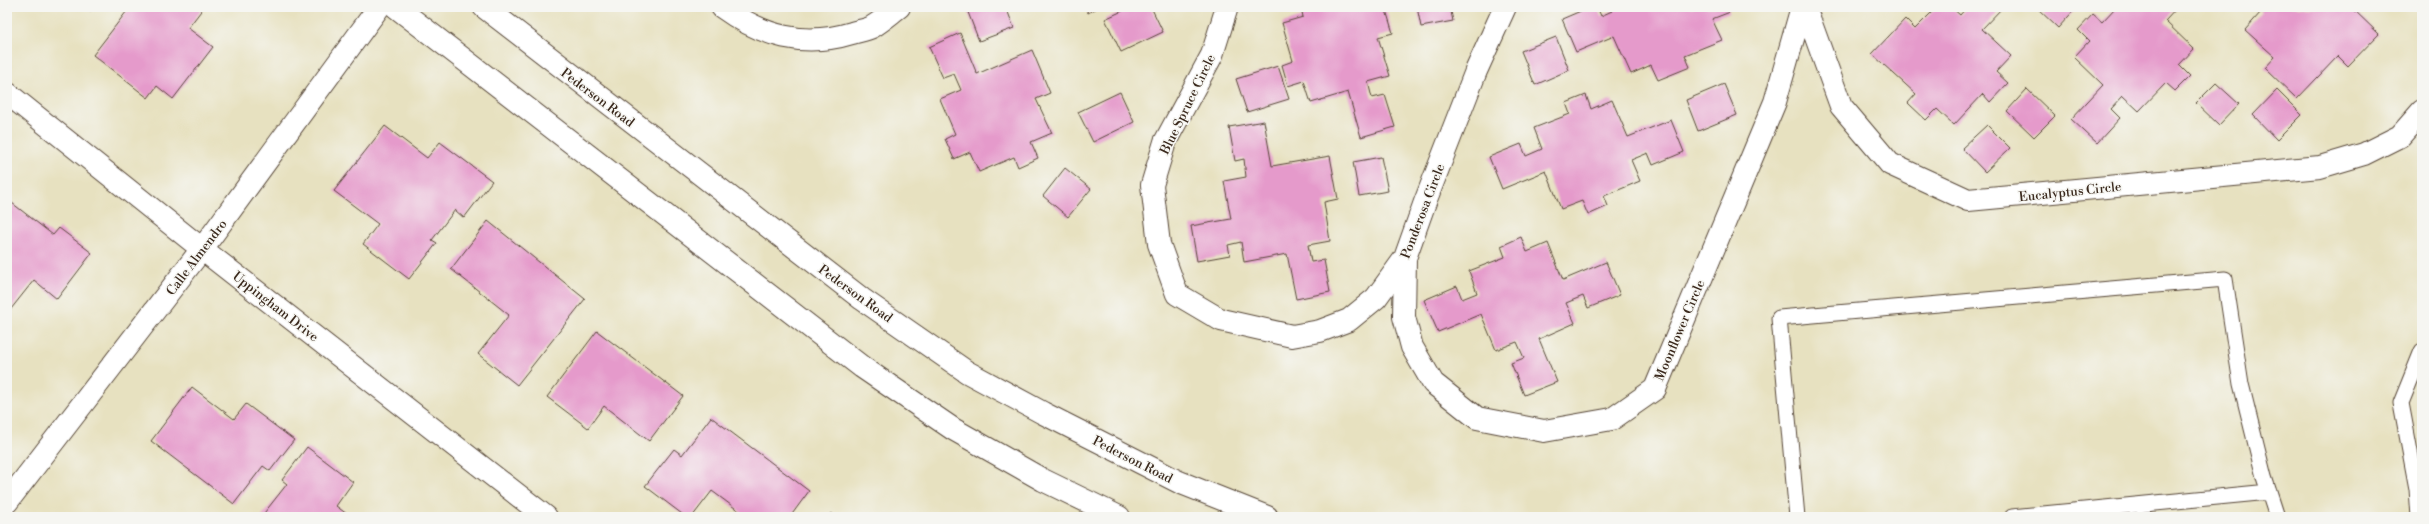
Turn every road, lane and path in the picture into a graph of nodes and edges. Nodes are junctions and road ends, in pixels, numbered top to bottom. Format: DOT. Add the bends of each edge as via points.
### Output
graph roads {
  1 [pos="379,7"];
  2 [pos="396,7"];
  3 [pos="484,7"];
  4 [pos="722,7"];
  5 [pos="900,7"];
  6 [pos="1227,7"];
  7 [pos="1505,7"];
  8 [pos="1803,7"];
  9 [pos="7,93"];
  10 [pos="2422,111"];
  11 [pos="202,249"];
  12 [pos="1405,258"];
  13 [pos="1177,294"];
  14 [pos="2422,351"];
  15 [pos="2269,492"];
  16 [pos="7,502"];
  17 [pos="546,517"];
  18 [pos="1119,517"];
  19 [pos="1267,517"];
  20 [pos="1797,517"];
  21 [pos="2012,517"];
  22 [pos="2277,517"];
  23 [pos="2419,517"];
  1 -- 11 [label="street, Calle Almendro"];
  2 -- 18 [label="street" via="862,367 953,429 1043,480"];
  3 -- 19 [label="street, Pederson Road" via="514,33 862,299 967,372 1042,414 1179,482"];
  4 -- 5 [label="street" via="742,22 773,34 808,41 841,36 871,27"];
  6 -- 13 [label="street, Blue Spruce Circle" via="1212,55 1165,142 1152,184 1159,244"];
  7 -- 12 [label="street, Ponderosa Circle" via="1476,70"];
  8 -- 10 [label="street, Eucalyptus Circle" via="1841,106 1890,164 1968,200 2320,167 2364,154 2400,136"];
  8 -- 12 [label="street, Moonflower Circle" via="1775,102 1655,389 1612,419 1544,431 1477,418 1433,383 1412,347 1404,317"];
  9 -- 11 [label="street, Uppingham Drive"];
  11 -- 16 [label="street, Calle Almendro"];
  11 -- 17 [label="street, Uppingham Drive"];
  12 -- 13 [label="street, Ponderosa Circle" via="1376,298 1349,320 1320,331 1292,336 1221,320"];
  14 -- 23 [label="lane" via="2401,403 2417,489"];
  15 -- 20 [label="lane" via="2240,384 2225,279 1779,318"];
  15 -- 21 [label="lane"];
  15 -- 22 [label="lane"];
}
